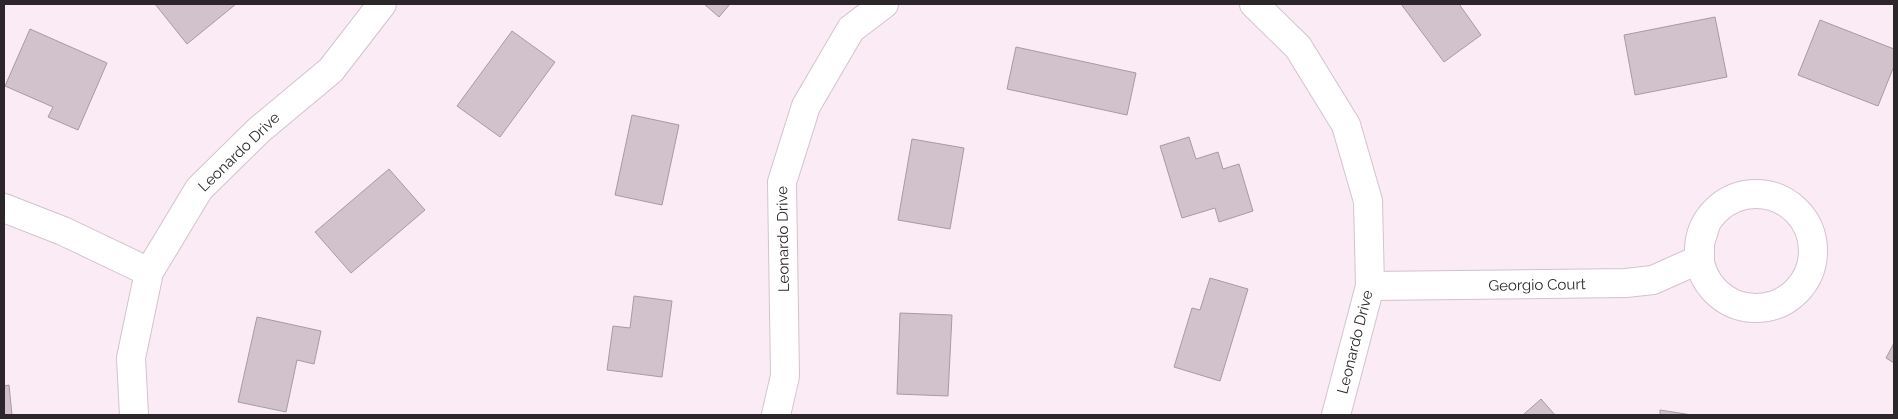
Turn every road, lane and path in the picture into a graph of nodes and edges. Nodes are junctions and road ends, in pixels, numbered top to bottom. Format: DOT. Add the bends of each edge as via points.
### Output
graph roads {
  1 [pos="382,4"];
  2 [pos="884,4"];
  3 [pos="1254,4"];
  4 [pos="4,208"];
  5 [pos="1700,259"];
  6 [pos="148,272"];
  7 [pos="1370,286"];
  8 [pos="134,415"];
  9 [pos="776,415"];
  10 [pos="1336,415"];
  1 -- 6 [label="street, Leonardo Drive" via="331,70 259,130 199,189"];
  2 -- 9 [label="street, Leonardo Drive" via="851,29 806,106 782,182 786,376"];
  3 -- 7 [label="street, Leonardo Drive" via="1298,48 1346,125 1368,201"];
  4 -- 6 [label="street" via="63,231"];
  5 -- 5 [label="street" via="1700,243 1714,212 1728,201 1744,195 1761,194 1792,206 1811,234 1813,251 1803,283 1791,296 1776,304 1758,308 1727,300 1705,276"];
  5 -- 7 [label="street, Georgio Court" via="1653,280 1626,283"];
  6 -- 8 [label="street, Leonardo Drive" via="131,358"];
  7 -- 10 [label="street, Leonardo Drive"];
}
